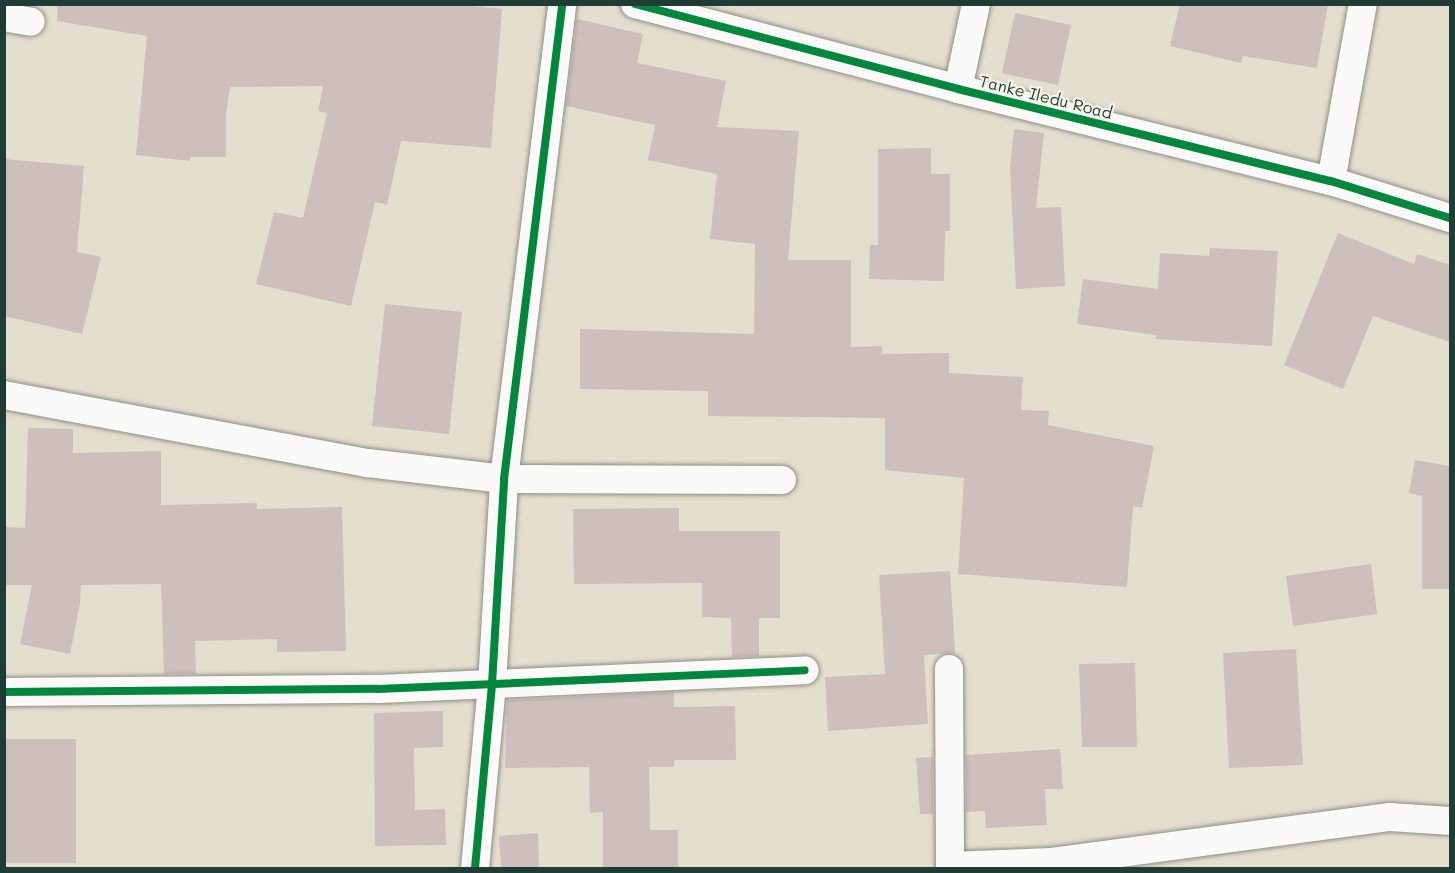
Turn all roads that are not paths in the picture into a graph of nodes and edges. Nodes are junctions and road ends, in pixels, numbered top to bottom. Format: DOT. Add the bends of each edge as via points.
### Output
graph roads {
  1 [pos="562,4"];
  2 [pos="635,4"];
  3 [pos="976,4"];
  4 [pos="1363,4"];
  5 [pos="958,89"];
  6 [pos="1331,181"];
  7 [pos="1450,218"];
  8 [pos="4,395"];
  9 [pos="504,479"];
  10 [pos="782,480"];
  11 [pos="950,669"];
  12 [pos="805,670"];
  13 [pos="492,684"];
  14 [pos="4,692"];
  15 [pos="1450,821"];
  16 [pos="950,867"];
  17 [pos="475,868"];
  1 -- 9 [label="street"];
  2 -- 5 [label="street, Tanke Iledu Road"];
  3 -- 5 [label="street"];
  4 -- 6 [label="street"];
  5 -- 6 [label="street, Tanke Iledu Road"];
  6 -- 7 [label="street, Tanke Iledu Road"];
  8 -- 9 [label="street" via="368,463"];
  9 -- 10 [label="street"];
  9 -- 13 [label="street"];
  11 -- 16 [label="street"];
  12 -- 13 [label="street"];
  13 -- 14 [label="street" via="378,689"];
  13 -- 17 [label="street"];
  15 -- 16 [label="street" via="1390,817 1052,862"];
}
